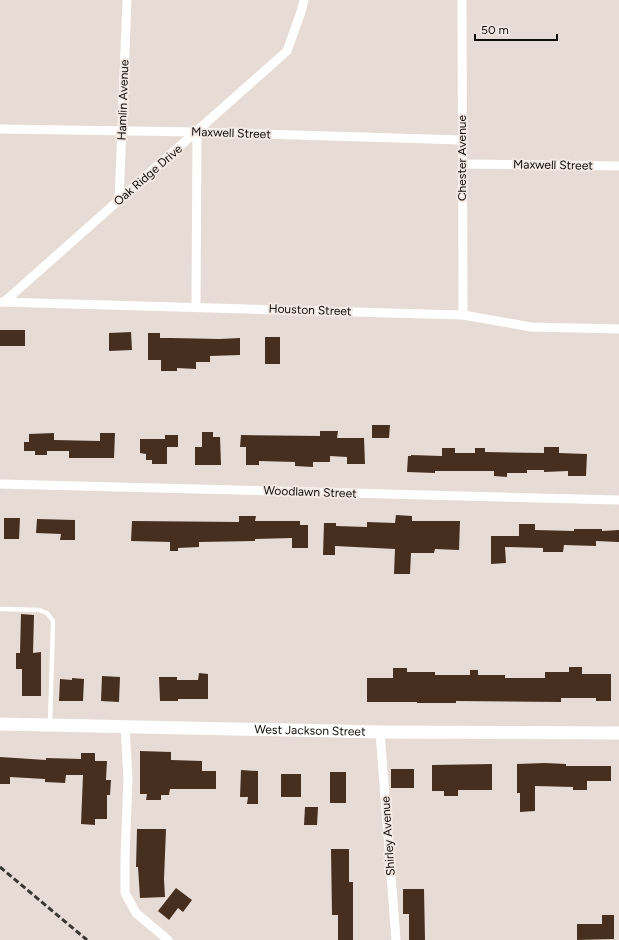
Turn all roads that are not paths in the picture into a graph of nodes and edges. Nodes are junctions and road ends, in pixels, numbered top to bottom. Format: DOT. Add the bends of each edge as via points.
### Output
graph roads {
  1 [pos="127,0"];
  2 [pos="304,0"];
  3 [pos="462,0"];
  4 [pos="0,129"];
  5 [pos="122,132"];
  6 [pos="197,132"];
  7 [pos="462,140"];
  8 [pos="462,164"];
  9 [pos="619,166"];
  10 [pos="119,201"];
  11 [pos="2,302"];
  12 [pos="196,307"];
  13 [pos="463,315"];
  14 [pos="619,329"];
  15 [pos="0,484"];
  16 [pos="619,500"];
  17 [pos="0,609"];
  18 [pos="0,724"];
  19 [pos="50,725"];
  20 [pos="125,727"];
  21 [pos="380,732"];
  22 [pos="619,733"];
  23 [pos="168,940"];
  24 [pos="396,940"];
  1 -- 5 [label="street, Hamlin Avenue"];
  2 -- 6 [label="street, Oak Ridge Drive" via="287,51"];
  3 -- 7 [label="street, Chester Avenue"];
  4 -- 5 [label="street, Maxwell Street"];
  5 -- 6 [label="street, Maxwell Street"];
  5 -- 10 [label="street, Hamlin Avenue"];
  6 -- 7 [label="street, Maxwell Street"];
  6 -- 10 [label="street, Oak Ridge Drive"];
  6 -- 12 [label="street"];
  7 -- 8 [label="street, Chester Avenue"];
  8 -- 9 [label="street, Maxwell Street"];
  8 -- 13 [label="street, Chester Avenue"];
  10 -- 11 [label="street, Oak Ridge Drive"];
  11 -- 12 [label="street, Houston Street"];
  12 -- 13 [label="street, Houston Street"];
  13 -- 14 [label="street, Houston Street" via="531,327"];
  15 -- 16 [label="street, Woodlawn Street"];
  17 -- 19 [label="lane" via="38,610 47,613 53,621"];
  18 -- 19 [label="street, West Jackson Street"];
  19 -- 20 [label="street, West Jackson Street"];
  20 -- 21 [label="street, West Jackson Street"];
  20 -- 23 [label="street" via="128,778 125,893 136,913"];
  21 -- 22 [label="street, West Jackson Street"];
  21 -- 24 [label="street, Shirley Avenue"];
}
